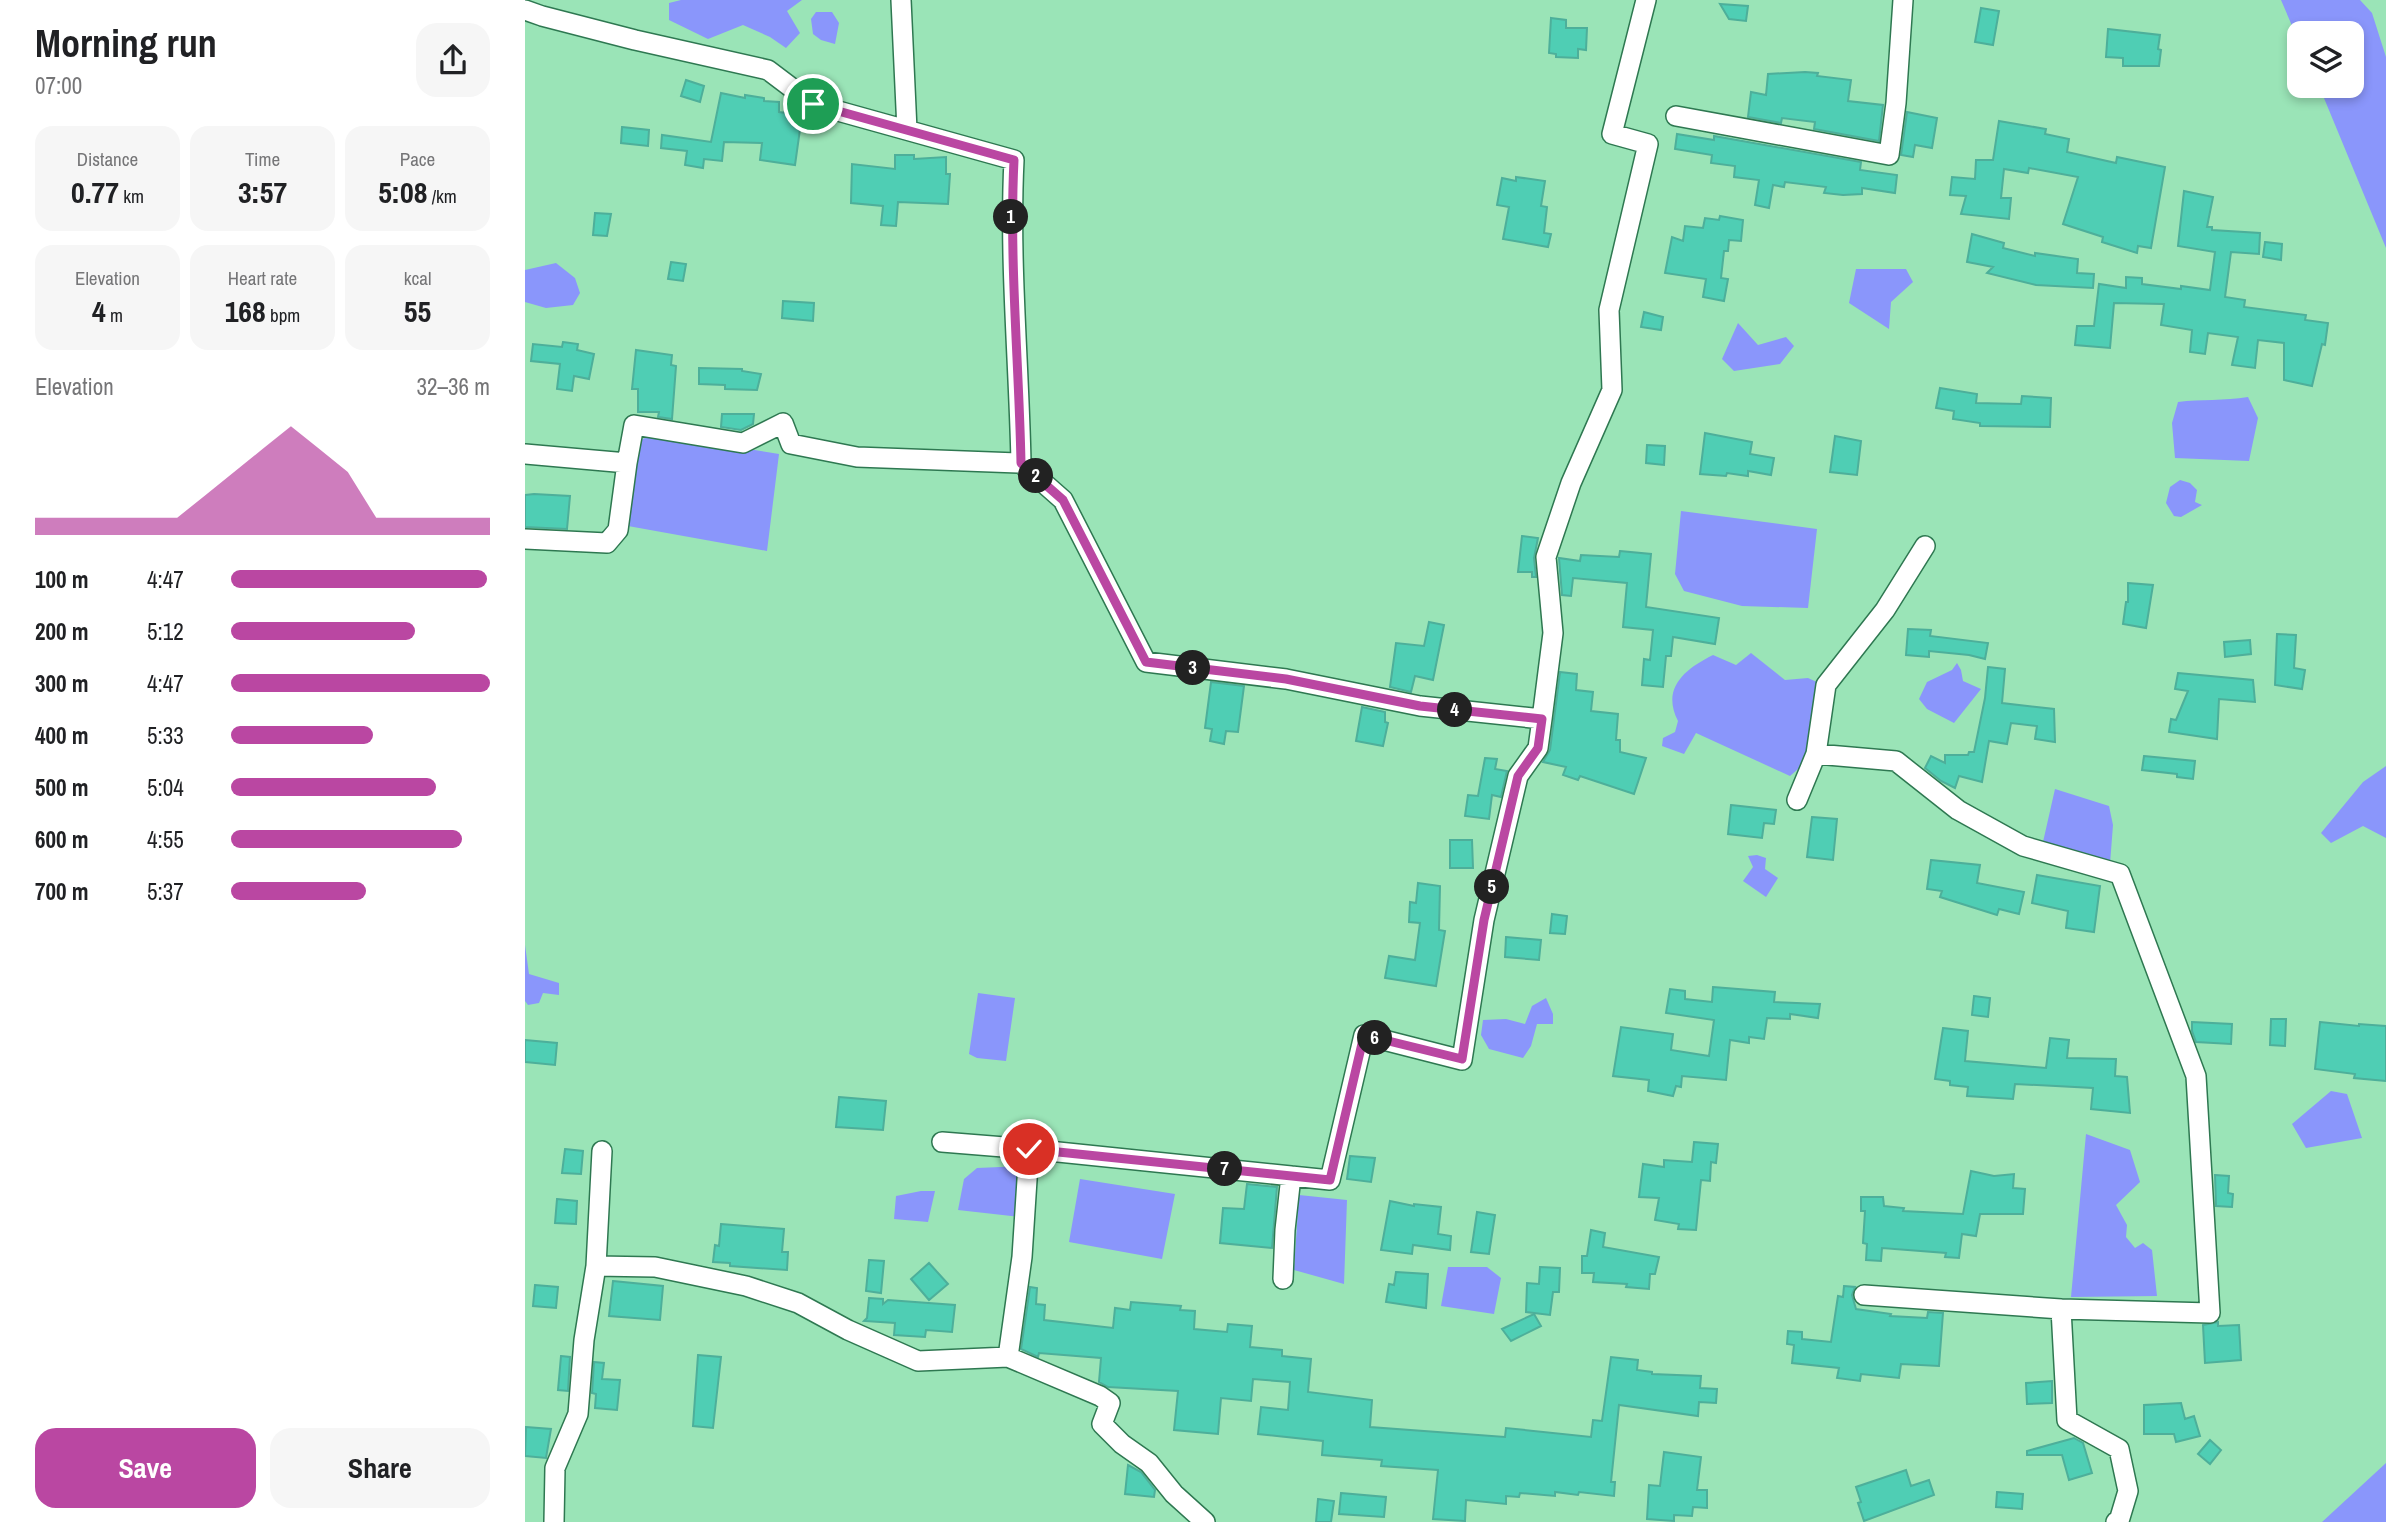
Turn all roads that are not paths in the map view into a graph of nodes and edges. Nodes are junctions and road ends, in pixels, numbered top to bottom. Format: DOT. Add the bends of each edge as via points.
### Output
graph roads {
  1 [pos="901,0"];
  2 [pos="1647,0"];
  3 [pos="1903,0"];
  4 [pos="525,10"];
  5 [pos="1676,116"];
  6 [pos="907,130"];
  7 [pos="525,454"];
  8 [pos="627,463"];
  9 [pos="1021,463"];
  10 [pos="525,539"];
  11 [pos="1925,546"];
  12 [pos="1542,719"];
  13 [pos="1816,754"];
  14 [pos="1797,800"];
  15 [pos="942,1142"];
  16 [pos="1029,1149"];
  17 [pos="602,1151"];
  18 [pos="1291,1176"];
  19 [pos="596,1266"];
  20 [pos="1283,1279"];
  21 [pos="2061,1309"];
  22 [pos="1008,1357"];
  23 [pos="554,1522"];
  24 [pos="1205,1522"];
  25 [pos="2116,1522"];
  1 -- 6 [label="street"];
  2 -- 12 [label="street" via="1612,135 1648,144 1609,310 1612,390 1571,483 1546,557 1553,633"];
  3 -- 5 [label="street" via="1889,155"];
  4 -- 6 [label="street" via="768,70 813,104"];
  6 -- 9 [label="street" via="1014,160 1011,227"];
  7 -- 8 [label="street"];
  8 -- 9 [label="street" via="634,425 743,443 783,423 791,444 857,457"];
  8 -- 10 [label="street" via="618,530 607,543"];
  9 -- 12 [label="street" via="1063,500 1146,662 1286,679 1420,706"];
  11 -- 13 [label="street" via="1885,610 1826,685"];
  12 -- 18 [label="street" via="1538,748 1518,776 1484,920 1462,1059 1364,1035 1330,1180"];
  13 -- 14 [label="street"];
  13 -- 21 [label="street" via="1896,761 1958,810 2023,846 2120,874 2196,1076 2210,1313"];
  15 -- 16 [label="street"];
  16 -- 18 [label="street"];
  16 -- 22 [label="street" via="1022,1257"];
  17 -- 19 [label="street"];
  18 -- 20 [label="street"];
  19 -- 22 [label="street" via="655,1267 746,1286 798,1303 918,1361"];
  19 -- 23 [label="street" via="578,1414 555,1468"];
  21 -- 21 [label="street" via="1903,1298 1864,1295"];
  21 -- 25 [label="street" via="2067,1420 2119,1449 2128,1492"];
  22 -- 24 [label="street" via="1110,1404 1102,1424 1149,1463"];
}
